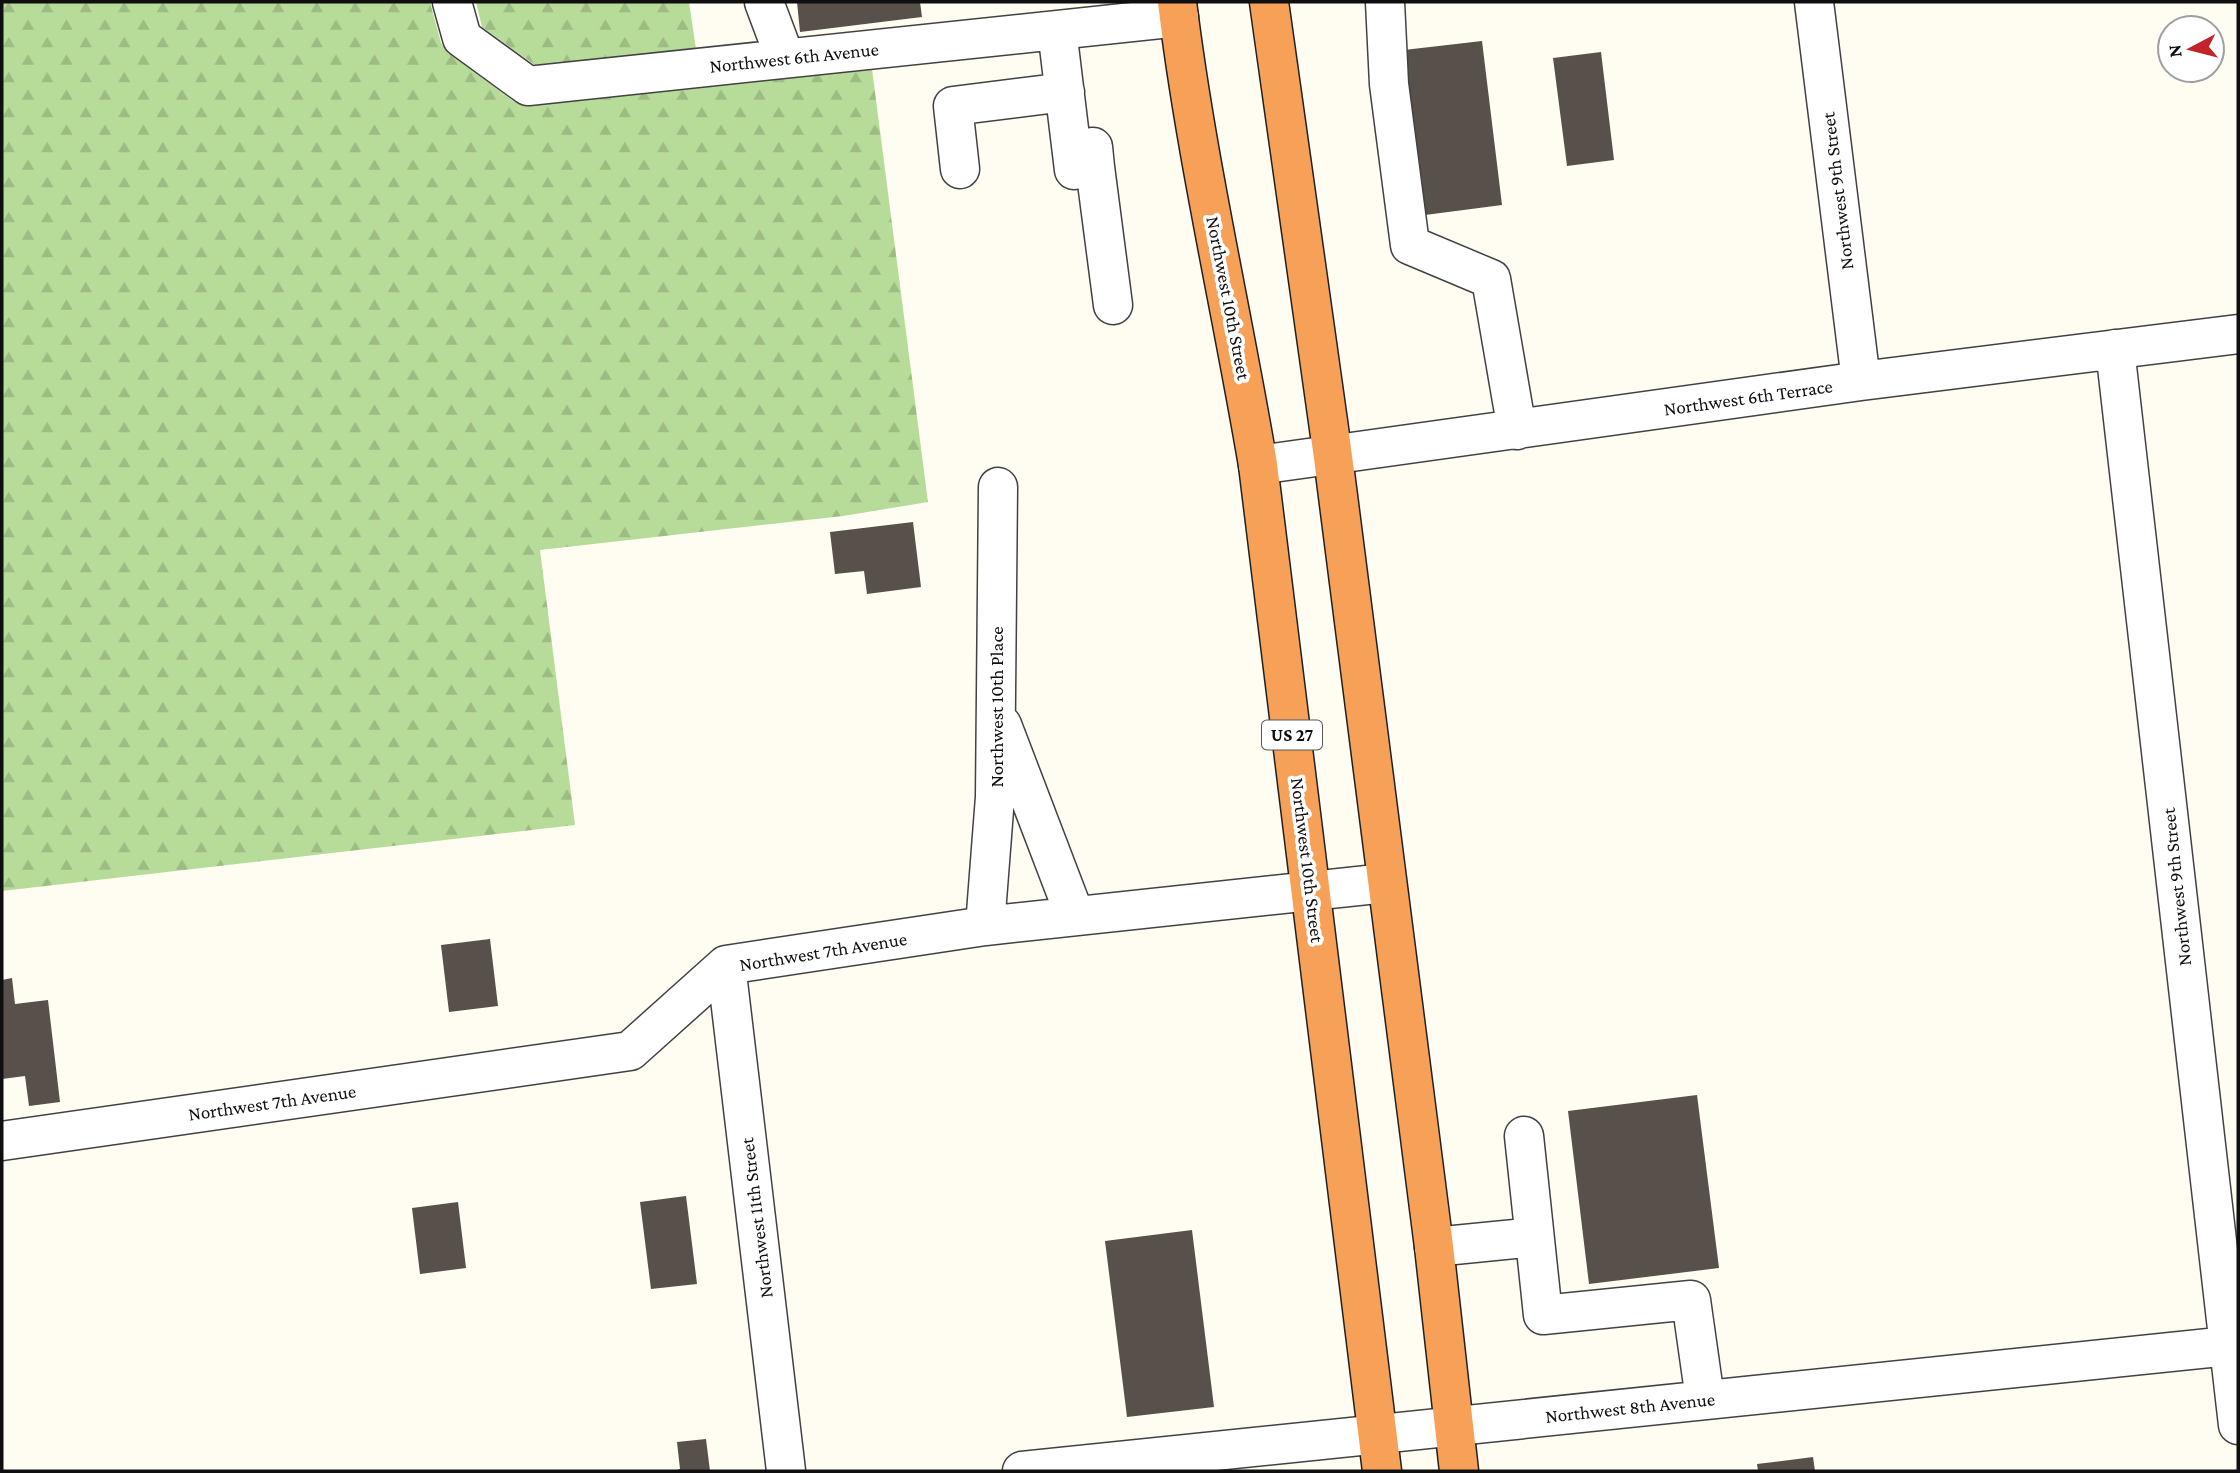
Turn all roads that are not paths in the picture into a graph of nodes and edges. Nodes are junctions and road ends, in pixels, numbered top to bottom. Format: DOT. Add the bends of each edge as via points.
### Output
graph roads {
  1 [pos="453,2"];
  2 [pos="764,2"];
  3 [pos="1269,2"];
  4 [pos="1385,2"];
  5 [pos="1814,2"];
  6 [pos="1178,10"];
  7 [pos="1057,30"];
  8 [pos="785,58"];
  9 [pos="1082,129"];
  10 [pos="960,169"];
  11 [pos="1113,305"];
  12 [pos="2238,334"];
  13 [pos="2115,349"];
  14 [pos="1861,381"];
  15 [pos="1517,430"];
  16 [pos="1333,457"];
  17 [pos="1258,465"];
  18 [pos="998,487"];
  19 [pos="996,709"];
  20 [pos="1386,883"];
  21 [pos="1312,891"];
  22 [pos="1075,916"];
  23 [pos="985,926"];
  24 [pos="726,965"];
  25 [pos="1524,1136"];
  26 [pos="2,1140"];
  27 [pos="1534,1237"];
  28 [pos="1434,1247"];
  29 [pos="2233,1345"];
  30 [pos="1705,1399"];
  31 [pos="1453,1425"];
  32 [pos="2238,1425"];
  33 [pos="1378,1433"];
  34 [pos="786,1471"];
  35 [pos="1022,1471"];
  36 [pos="1382,1471"];
  37 [pos="1459,1471"];
  1 -- 8 [label="street, Northwest 6th Avenue" via="462,38 528,86"];
  2 -- 8 [label="street"];
  3 -- 16 [label="highway"];
  4 -- 15 [label="street" via="1410,245 1491,279"];
  5 -- 14 [label="street, Northwest 9th Street"];
  6 -- 7 [label="street, Northwest 6th Avenue"];
  6 -- 17 [label="highway, Northwest 10th Street / US 27"];
  7 -- 8 [label="street, Northwest 6th Avenue"];
  7 -- 9 [label="street"];
  9 -- 10 [label="street" via="953,106"];
  9 -- 11 [label="street"];
  12 -- 13 [label="street, Northwest 6th Terrace"];
  13 -- 14 [label="street, Northwest 6th Terrace"];
  13 -- 29 [label="street, Northwest 9th Street"];
  14 -- 15 [label="street, Northwest 6th Terrace"];
  15 -- 16 [label="street, Northwest 6th Terrace"];
  16 -- 17 [label="street, Northwest 6th Terrace"];
  16 -- 20 [label="highway"];
  17 -- 21 [label="highway, Northwest 10th Street / US 27"];
  18 -- 19 [label="street, Northwest 10th Place"];
  19 -- 22 [label="street"];
  19 -- 23 [label="street, Northwest 10th Place"];
  20 -- 21 [label="street, Northwest 7th Avenue"];
  20 -- 28 [label="highway"];
  21 -- 22 [label="street, Northwest 7th Avenue"];
  21 -- 33 [label="highway, Northwest 10th Street / US 27"];
  22 -- 23 [label="street, Northwest 7th Avenue"];
  23 -- 24 [label="street, Northwest 7th Avenue"];
  24 -- 26 [label="street, Northwest 7th Avenue" via="631,1051"];
  24 -- 34 [label="street, Northwest 11th Street"];
  25 -- 27 [label="street"];
  27 -- 28 [label="street"];
  27 -- 30 [label="street" via="1543,1315 1691,1300"];
  28 -- 31 [label="highway"];
  29 -- 30 [label="street, Northwest 8th Avenue"];
  29 -- 32 [label="street, Northwest 9th Street"];
  30 -- 31 [label="street, Northwest 8th Avenue"];
  31 -- 33 [label="street, Northwest 8th Avenue"];
  31 -- 37 [label="highway"];
  33 -- 35 [label="street, Northwest 8th Avenue"];
  33 -- 36 [label="highway, Northwest 10th Street / US 27"];
}
